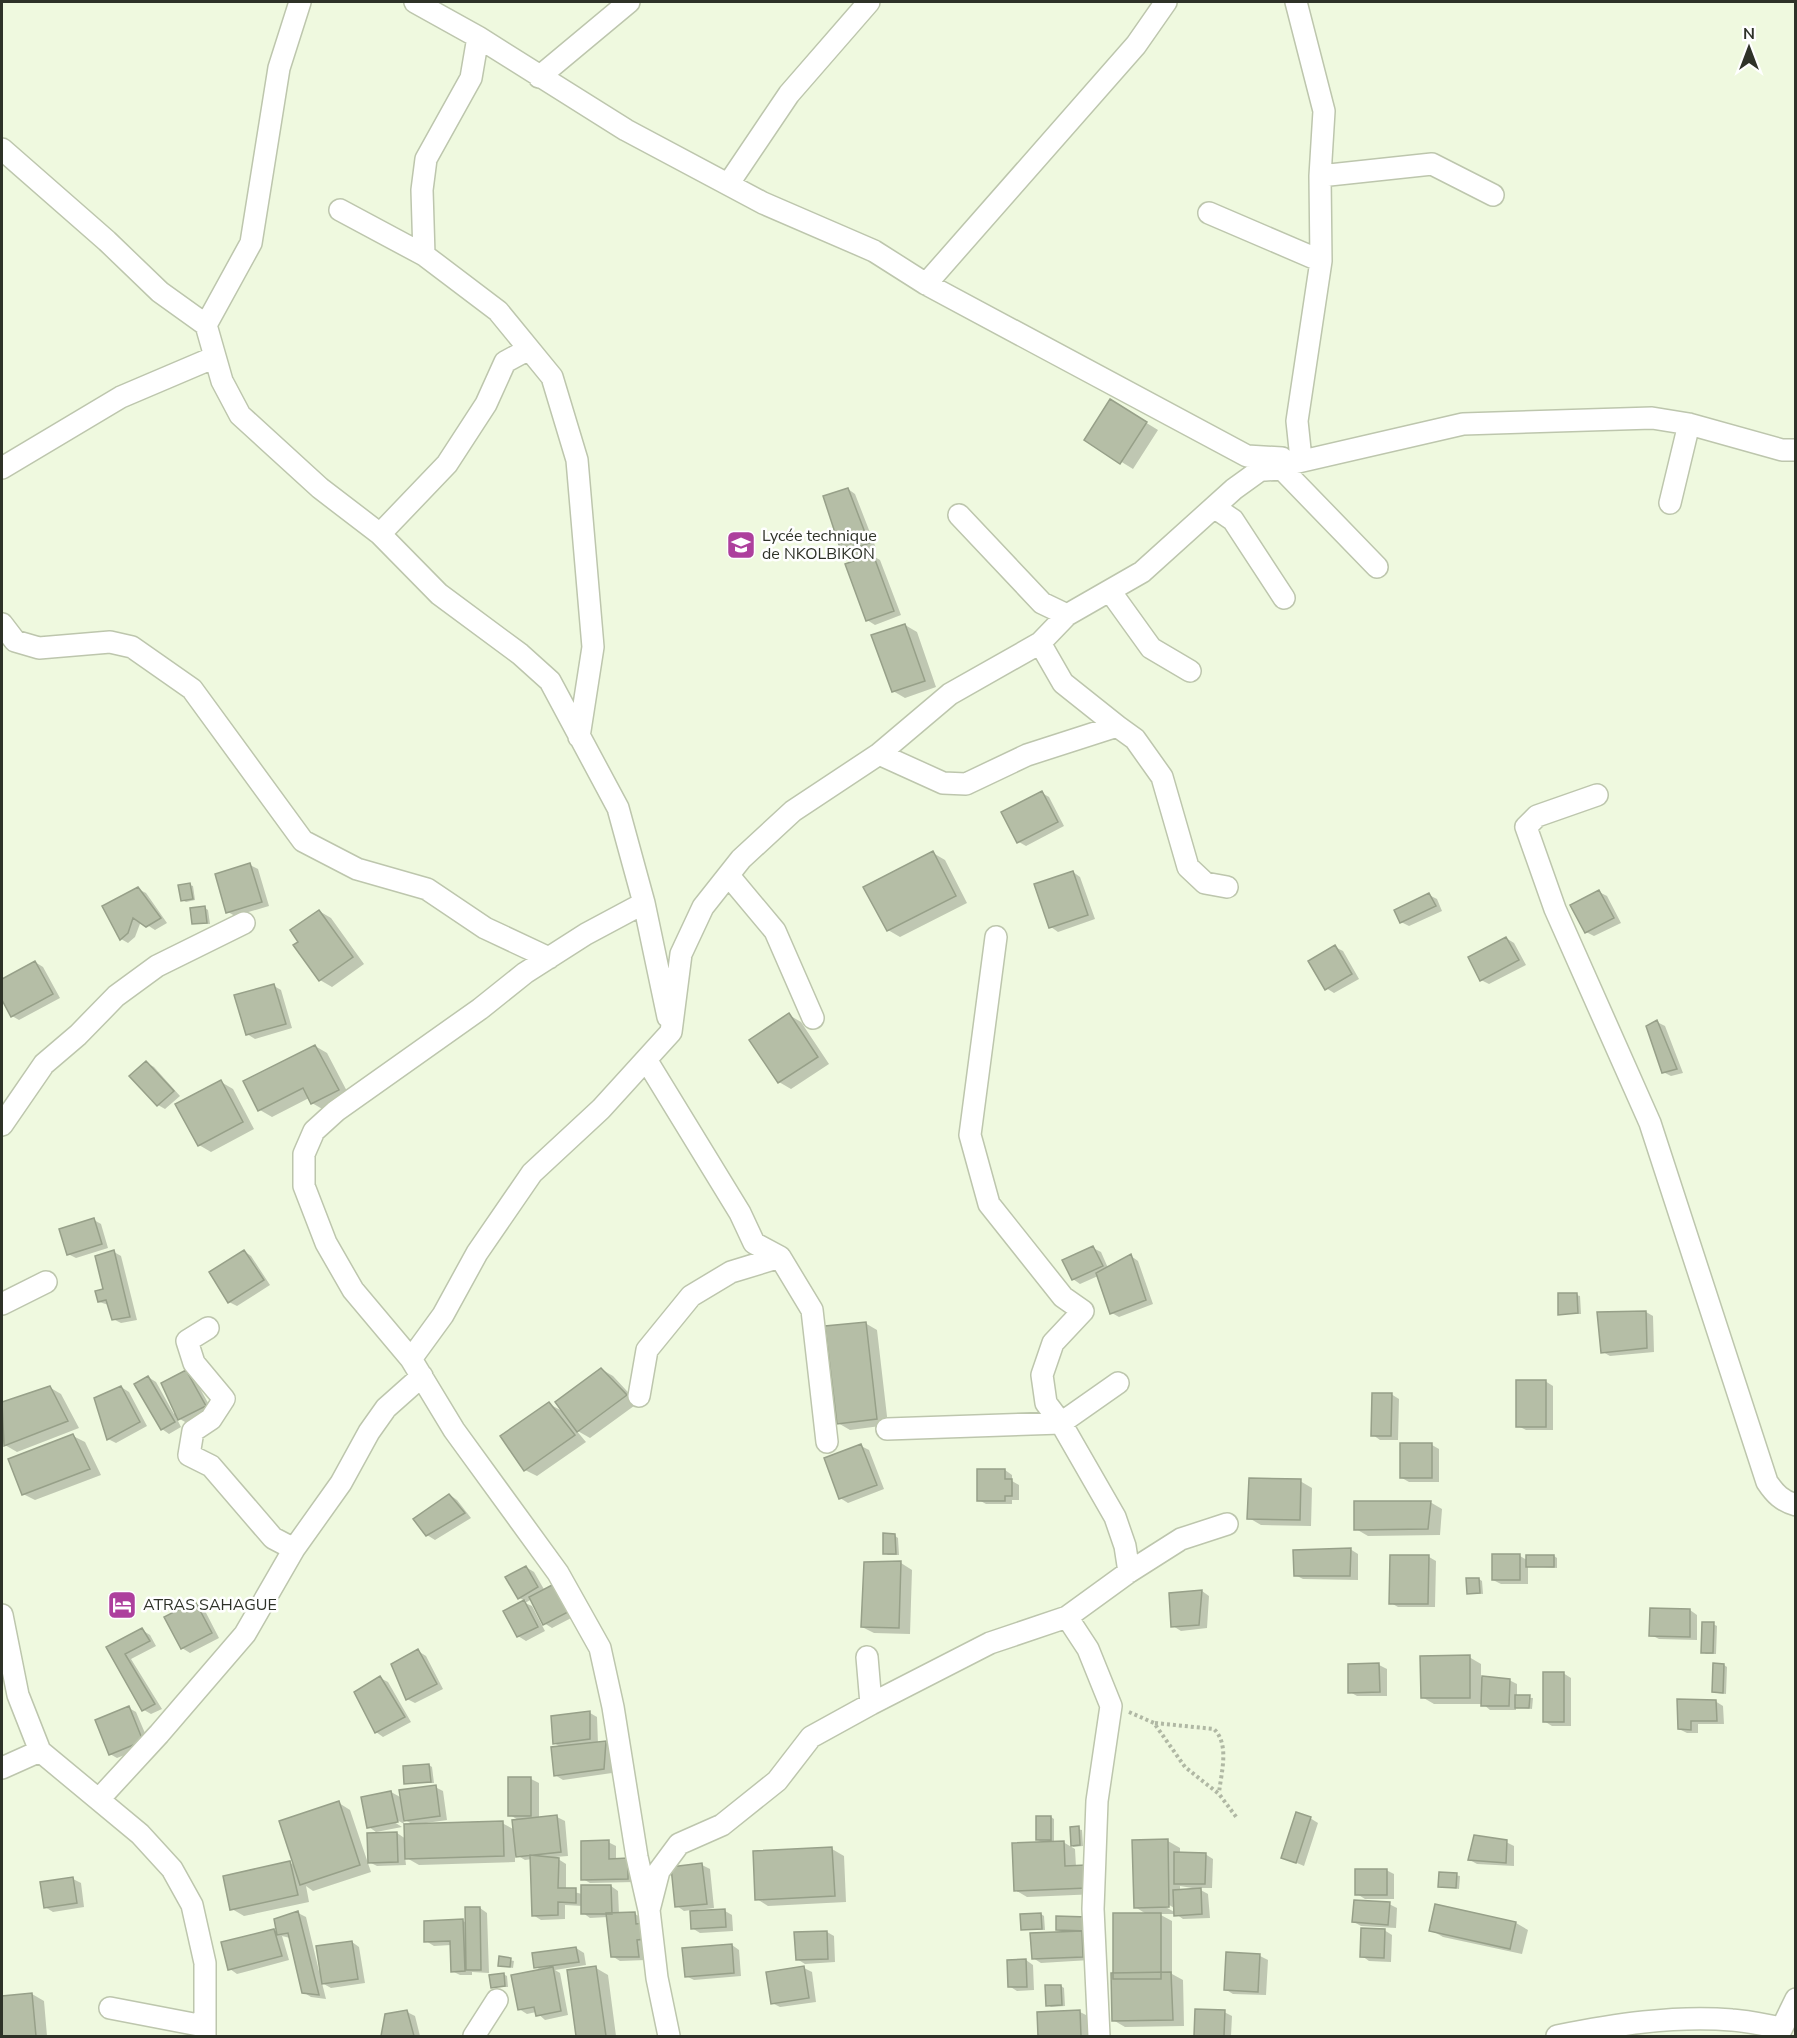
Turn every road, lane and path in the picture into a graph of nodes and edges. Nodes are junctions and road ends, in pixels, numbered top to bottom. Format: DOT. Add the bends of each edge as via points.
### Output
graph roads {
  1 [pos="300,2"];
  2 [pos="415,2"];
  3 [pos="629,2"];
  4 [pos="869,2"];
  5 [pos="1166,2"];
  6 [pos="1296,2"];
  7 [pos="478,37"];
  8 [pos="539,77"];
  9 [pos="4,156"];
  10 [pos="1320,176"];
  11 [pos="729,183"];
  12 [pos="1493,195"];
  13 [pos="340,210"];
  14 [pos="1209,213"];
  15 [pos="424,255"];
  16 [pos="1321,261"];
  17 [pos="926,284"];
  18 [pos="206,325"];
  19 [pos="529,349"];
  20 [pos="215,357"];
  21 [pos="1689,423"];
  22 [pos="1796,450"];
  23 [pos="1301,459"];
  24 [pos="2,468"];
  25 [pos="1259,471"];
  26 [pos="1670,503"];
  27 [pos="1214,507"];
  28 [pos="959,515"];
  29 [pos="380,534"];
  30 [pos="1377,567"];
  31 [pos="1110,591"];
  32 [pos="1284,598"];
  33 [pos="1067,615"];
  34 [pos="2,624"];
  35 [pos="8,640"];
  36 [pos="1040,643"];
  37 [pos="1191,671"];
  38 [pos="1117,726"];
  39 [pos="579,737"];
  40 [pos="879,754"];
  41 [pos="1597,795"];
  42 [pos="729,876"];
  43 [pos="1227,887"];
  44 [pos="644,903"];
  45 [pos="244,923"];
  46 [pos="996,937"];
  47 [pos="549,958"];
  48 [pos="813,1018"];
  49 [pos="671,1032"];
  50 [pos="647,1061"];
  51 [pos="2,1125"];
  52 [pos="780,1257"];
  53 [pos="46,1282"];
  54 [pos="2,1304"];
  55 [pos="208,1328"];
  56 [pos="417,1367"];
  57 [pos="1118,1383"];
  58 [pos="639,1396"];
  59 [pos="1061,1423"];
  60 [pos="887,1429"];
  61 [pos="827,1442"];
  62 [pos="1796,1505"];
  63 [pos="1227,1524"];
  64 [pos="294,1549"];
  65 [pos="1129,1572"];
  66 [pos="2,1615"];
  67 [pos="1067,1617"];
  68 [pos="867,1657"];
  69 [pos="871,1704"];
  70 [pos="1111,1706"];
  71 [pos="1154,1723"];
  72 [pos="40,1751"];
  73 [pos="2,1768"];
  74 [pos="1219,1794"];
  75 [pos="99,1798"];
  76 [pos="1237,1818"];
  77 [pos="649,1910"];
  78 [pos="1796,1999"];
  79 [pos="497,2000"];
  80 [pos="110,2008"];
  81 [pos="205,2031"];
  82 [pos="1780,2032"];
  83 [pos="474,2037"];
  84 [pos="669,2037"];
  85 [pos="1099,2037"];
  86 [pos="1557,2037"];
  1 -- 18 [label="street" via="279,68 251,243"];
  2 -- 7 [label="street"];
  3 -- 8 [label="street"];
  4 -- 11 [label="street" via="789,94"];
  5 -- 17 [label="street" via="1136,45"];
  6 -- 10 [label="street" via="1324,111"];
  7 -- 8 [label="street"];
  7 -- 15 [label="street" via="471,78 426,159 422,190"];
  8 -- 11 [label="street" via="626,130"];
  9 -- 18 [label="street" via="107,241 160,292"];
  10 -- 12 [label="street" via="1432,165"];
  10 -- 16 [label="street"];
  11 -- 17 [label="street" via="763,203 874,251"];
  13 -- 15 [label="street"];
  14 -- 16 [label="street"];
  15 -- 19 [label="street" via="498,311"];
  16 -- 23 [label="street" via="1297,421"];
  17 -- 23 [label="street" via="1247,456"];
  18 -- 20 [label="street"];
  19 -- 29 [label="street" via="505,362 486,404 447,464"];
  19 -- 39 [label="street" via="552,377 578,460 593,647"];
  20 -- 24 [label="street" via="121,397"];
  20 -- 29 [label="street" via="240,416 320,488"];
  21 -- 22 [label="street" via="1782,450"];
  21 -- 23 [label="street" via="1652,418 1463,424"];
  21 -- 26 [label="street"];
  23 -- 25 [label="street"];
  25 -- 27 [label="street"];
  25 -- 30 [label="street" via="1282,469"];
  27 -- 31 [label="street" via="1142,572"];
  27 -- 32 [label="street" via="1233,520"];
  28 -- 33 [label="street" via="1042,603"];
  29 -- 39 [label="street" via="439,594 550,681"];
  31 -- 33 [label="street"];
  31 -- 37 [label="street" via="1151,648"];
  33 -- 36 [label="street"];
  34 -- 35 [label="street"];
  35 -- 47 [label="street" via="39,648 110,642 132,647 192,689 303,841 357,869 427,889 485,928"];
  36 -- 38 [label="street" via="1063,682"];
  36 -- 40 [label="street" via="950,694"];
  38 -- 40 [label="street" via="1027,755 966,784 943,783"];
  38 -- 43 [label="street" via="1135,739 1162,777 1188,867 1205,883"];
  39 -- 44 [label="street" via="618,808"];
  40 -- 42 [label="street" via="793,812 741,859"];
  41 -- 62 [label="street" via="1537,816 1526,827 1529,841 1650,1123 1767,1482 1785,1502"];
  42 -- 48 [label="street" via="776,931"];
  42 -- 49 [label="street" via="703,907 681,954"];
  44 -- 47 [label="street"];
  44 -- 49 [label="street"];
  45 -- 51 [label="street" via="157,966 116,996 44,1064"];
  46 -- 59 [label="street" via="970,1135 989,1204 1063,1297 1083,1311 1053,1344 1042,1375 1046,1403"];
  47 -- 56 [label="street" via="336,1111 314,1131 304,1154 304,1186 326,1243 353,1290"];
  49 -- 50 [label="street"];
  50 -- 52 [label="street" via="740,1213 754,1243"];
  50 -- 56 [label="street" via="532,1173 477,1253"];
  52 -- 58 [label="street" via="731,1272 691,1296 647,1350"];
  52 -- 61 [label="street" via="812,1310"];
  53 -- 54 [label="street"];
  55 -- 64 [label="street" via="187,1341 195,1363 224,1399 211,1419 193,1431 189,1455 211,1466 273,1538"];
  56 -- 64 [label="street" via="369,1432 341,1483"];
  56 -- 77 [label="street" via="454,1430 558,1573 600,1648"];
  57 -- 59 [label="street"];
  59 -- 60 [label="street"];
  59 -- 65 [label="street" via="1114,1517"];
  63 -- 65 [label="street" via="1181,1539"];
  64 -- 75 [label="street" via="245,1634"];
  65 -- 67 [label="street"];
  66 -- 72 [label="street" via="18,1695"];
  67 -- 69 [label="street" via="990,1643"];
  67 -- 70 [label="street" via="1088,1649"];
  68 -- 69 [label="street"];
  69 -- 77 [label="street" via="811,1737 777,1781 722,1825 680,1844 659,1871"];
  70 -- 71 [label="path"];
  70 -- 85 [label="street" via="1097,1801 1093,1909"];
  71 -- 74 [label="path" via="1185,1767"];
  71 -- 74 [label="path" via="1214,1729 1220,1735 1223,1744"];
  72 -- 73 [label="street"];
  72 -- 75 [label="street"];
  74 -- 76 [label="path"];
  75 -- 81 [label="street" via="172,1869 192,1905 205,1963"];
  77 -- 84 [label="street"];
  78 -- 82 [label="street"];
  79 -- 83 [label="street"];
  80 -- 81 [label="street"];
  82 -- 86 [label="street" via="1731,2020 1682,2020 1609,2026"];
}
